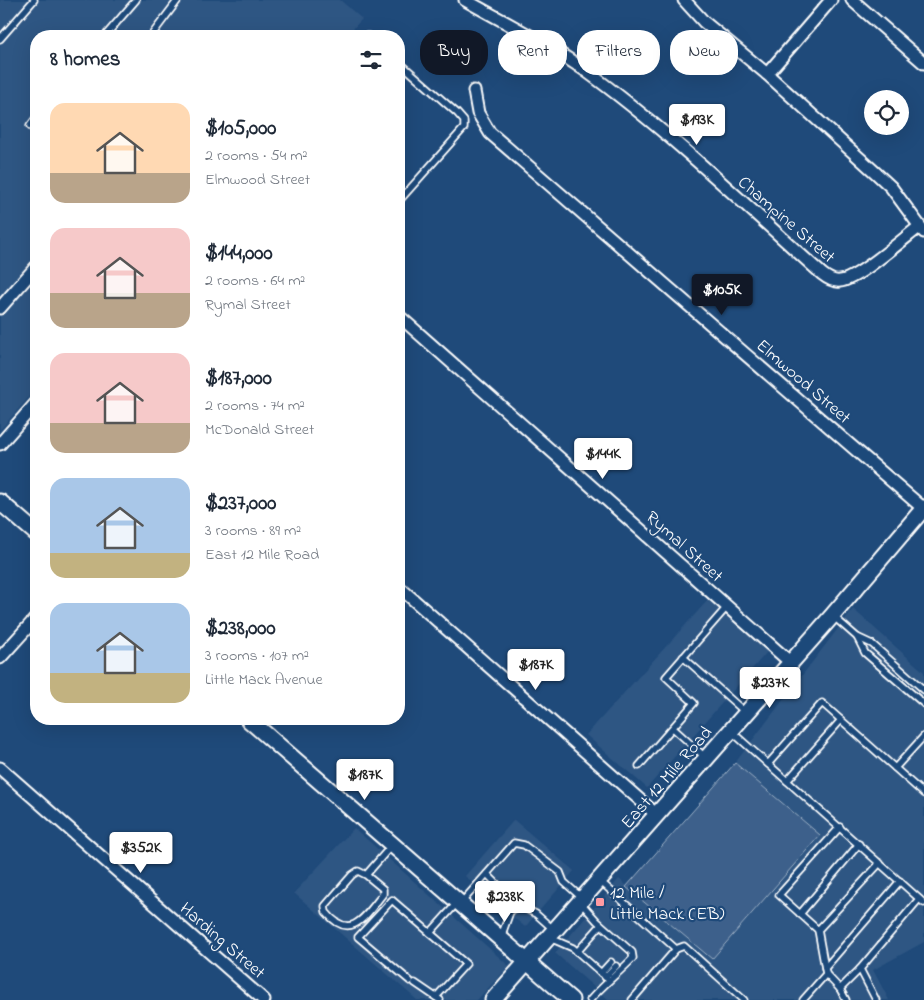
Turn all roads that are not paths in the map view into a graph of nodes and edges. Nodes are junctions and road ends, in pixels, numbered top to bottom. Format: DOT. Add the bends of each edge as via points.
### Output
graph roads {
  1 [pos="34,0"];
  2 [pos="136,0"];
  3 [pos="178,0"];
  4 [pos="465,0"];
  5 [pos="684,0"];
  6 [pos="831,0"];
  7 [pos="852,0"];
  8 [pos="110,30"];
  9 [pos="156,30"];
  10 [pos="0,39"];
  11 [pos="924,63"];
  12 [pos="405,67"];
  13 [pos="767,74"];
  14 [pos="474,90"];
  15 [pos="405,194"];
  16 [pos="922,230"];
  17 [pos="30,274"];
  18 [pos="0,308"];
  19 [pos="405,321"];
  20 [pos="30,411"];
  21 [pos="0,444"];
  22 [pos="0,502"];
  23 [pos="924,508"];
  24 [pos="30,528"];
  25 [pos="405,592"];
  26 [pos="727,607"];
  27 [pos="832,616"];
  28 [pos="30,625"];
  29 [pos="857,637"];
  30 [pos="683,657"];
  31 [pos="0,658"];
  32 [pos="790,663"];
  33 [pos="924,690"];
  34 [pos="924,704"];
  35 [pos="746,713"];
  36 [pos="841,720"];
  37 [pos="255,725"];
  38 [pos="673,728"];
  39 [pos="731,731"];
  40 [pos="924,736"];
  41 [pos="707,758"];
  42 [pos="768,764"];
  43 [pos="639,766"];
  44 [pos="0,768"];
  45 [pos="895,768"];
  46 [pos="788,781"];
  47 [pos="924,794"];
  48 [pos="657,815"];
  49 [pos="840,827"];
  50 [pos="859,844"];
  51 [pos="392,845"];
  52 [pos="880,863"];
  53 [pos="487,874"];
  54 [pos="366,875"];
  55 [pos="600,880"];
  56 [pos="900,881"];
  57 [pos="919,899"];
  58 [pos="582,901"];
  59 [pos="458,903"];
  60 [pos="924,904"];
  61 [pos="518,905"];
  62 [pos="800,914"];
  63 [pos="601,925"];
  64 [pos="818,930"];
  65 [pos="430,933"];
  66 [pos="553,935"];
  67 [pos="500,939"];
  68 [pos="676,949"];
  69 [pos="577,952"];
  70 [pos="526,963"];
  71 [pos="614,964"];
  72 [pos="860,969"];
  73 [pos="826,971"];
  74 [pos="605,977"];
  75 [pos="840,989"];
  76 [pos="810,992"];
  77 [pos="438,999"];
  78 [pos="264,1000"];
  79 [pos="493,1000"];
  80 [pos="571,1000"];
  81 [pos="590,1000"];
  82 [pos="632,1000"];
  83 [pos="744,1000"];
  84 [pos="803,1000"];
  85 [pos="814,1000"];
  86 [pos="846,1000"];
  87 [pos="876,1000"];
  1 -- 10 [label="lane"];
  2 -- 8 [label="lane"];
  3 -- 9 [label="lane"];
  4 -- 16 [label="street, Champine Street" via="554,49 610,89 832,280 840,281 859,272"];
  5 -- 13 [label="street" via="704,22"];
  6 -- 13 [label="street"];
  7 -- 11 [label="street"];
  12 -- 15 [label="lane" via="464,121 464,128"];
  13 -- 16 [label="street" via="891,187"];
  14 -- 23 [label="street, Elmwood Street" via="483,124 501,144"];
  17 -- 18 [label="street"];
  19 -- 26 [label="street, Rymal Street"];
  20 -- 21 [label="street"];
  22 -- 24 [label="main road"];
  23 -- 27 [label="main road, East 12 Mile Road"];
  25 -- 48 [label="street"];
  26 -- 30 [label="lane"];
  26 -- 32 [label="street, Rymal Street"];
  27 -- 29 [label="lane"];
  27 -- 32 [label="main road, East 12 Mile Road"];
  28 -- 31 [label="street"];
  29 -- 33 [label="lane" via="872,644"];
  29 -- 34 [label="lane" via="865,653"];
  30 -- 35 [label="lane"];
  30 -- 38 [label="lane" via="666,677 694,703"];
  32 -- 35 [label="main road, East 12 Mile Road"];
  35 -- 39 [label="main road, East 12 Mile Road"];
  36 -- 42 [label="lane" via="822,703"];
  36 -- 45 [label="lane"];
  36 -- 46 [label="lane"];
  37 -- 51 [label="main road"];
  38 -- 41 [label="lane"];
  38 -- 43 [label="lane"];
  39 -- 41 [label="main road, East 12 Mile Road"];
  39 -- 42 [label="lane"];
  40 -- 45 [label="lane"];
  41 -- 48 [label="main road, East 12 Mile Road"];
  42 -- 46 [label="lane"];
  44 -- 78 [label="street, Harding Street"];
  45 -- 47 [label="lane"];
  46 -- 49 [label="lane"];
  48 -- 55 [label="main road, East 12 Mile Road"];
  49 -- 50 [label="lane"];
  49 -- 62 [label="lane" via="779,895"];
  50 -- 52 [label="lane"];
  50 -- 62 [label="lane"];
  51 -- 54 [label="lane"];
  51 -- 59 [label="main road"];
  52 -- 56 [label="lane"];
  52 -- 64 [label="lane"];
  53 -- 58 [label="lane" via="514,843 519,843 560,872 564,882"];
  53 -- 59 [label="lane"];
  53 -- 61 [label="lane"];
  54 -- 54 [label="lane" via="358,871 352,874 325,906 326,912 339,924 356,924 383,894 383,889"];
  55 -- 58 [label="main road, East 12 Mile Road"];
  55 -- 68 [label="lane"];
  56 -- 57 [label="lane"];
  56 -- 73 [label="lane"];
  57 -- 60 [label="lane"];
  57 -- 72 [label="lane"];
  58 -- 63 [label="lane"];
  58 -- 66 [label="main road, East 12 Mile Road"];
  59 -- 65 [label="lane"];
  59 -- 67 [label="main road"];
  61 -- 66 [label="lane" via="536,914"];
  61 -- 67 [label="lane" via="510,912"];
  62 -- 64 [label="lane"];
  63 -- 69 [label="lane"];
  63 -- 74 [label="lane" via="633,958 619,973"];
  64 -- 73 [label="lane"];
  65 -- 77 [label="lane" via="466,964"];
  65 -- 77 [label="lane" via="392,900 358,937"];
  66 -- 69 [label="lane"];
  66 -- 70 [label="main road, East 12 Mile Road"];
  67 -- 70 [label="main road"];
  68 -- 82 [label="lane"];
  68 -- 83 [label="lane" via="684,946"];
  69 -- 74 [label="lane"];
  70 -- 79 [label="main road, East 12 Mile Road"];
  70 -- 80 [label="main road"];
  71 -- 74 [label="lane"];
  72 -- 75 [label="lane"];
  72 -- 87 [label="lane"];
  73 -- 75 [label="lane"];
  73 -- 76 [label="lane"];
  74 -- 81 [label="lane"];
  75 -- 86 [label="lane"];
  76 -- 84 [label="lane"];
  76 -- 85 [label="lane"];
}
